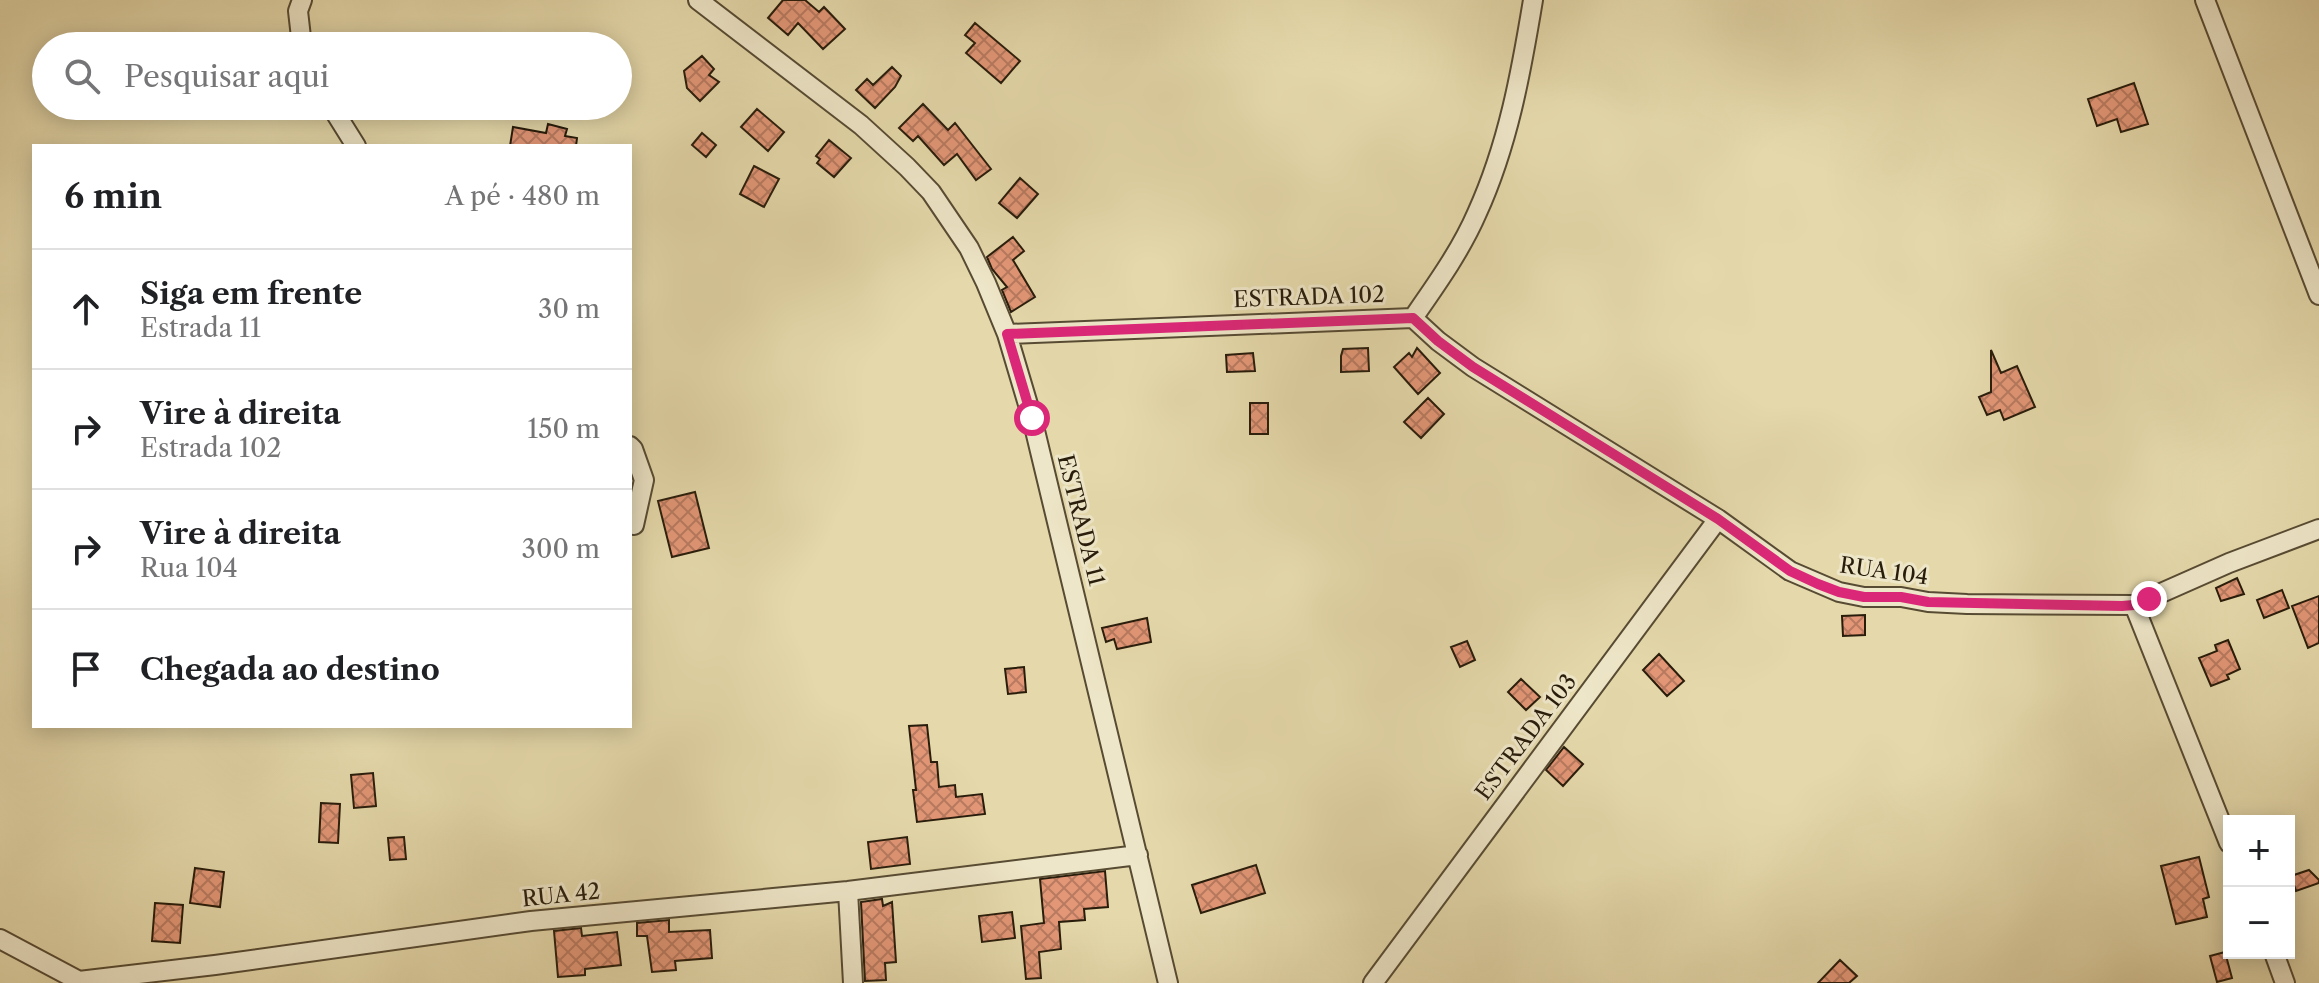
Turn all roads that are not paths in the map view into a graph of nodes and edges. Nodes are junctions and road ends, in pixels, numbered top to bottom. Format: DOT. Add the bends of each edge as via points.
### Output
graph roads {
  1 [pos="302,0"];
  2 [pos="698,0"];
  3 [pos="1533,0"];
  4 [pos="2205,0"];
  5 [pos="299,32"];
  6 [pos="340,120"];
  7 [pos="355,144"];
  8 [pos="2311,254"];
  9 [pos="2319,295"];
  10 [pos="1413,318"];
  11 [pos="1007,334"];
  12 [pos="632,448"];
  13 [pos="1718,519"];
  14 [pos="634,525"];
  15 [pos="2319,529"];
  16 [pos="2134,605"];
  17 [pos="2223,828"];
  18 [pos="1138,855"];
  19 [pos="848,891"];
  20 [pos="0,939"];
  21 [pos="2276,959"];
  22 [pos="79,982"];
  23 [pos="853,983"];
  24 [pos="1168,983"];
  25 [pos="1373,983"];
  26 [pos="2285,983"];
  1 -- 5 [label="street"];
  2 -- 11 [label="street, ESTRADA 11" via="861,125 931,192 969,248"];
  3 -- 10 [label="street, ESTRADA 102" via="1504,143 1477,215"];
  4 -- 8 [label="street"];
  6 -- 7 [label="street"];
  8 -- 9 [label="street"];
  10 -- 11 [label="street, ESTRADA 102"];
  10 -- 13 [label="street, RUA 104" via="1473,367"];
  11 -- 18 [label="street, ESTRADA 11"];
  12 -- 14 [label="street" via="644,480"];
  13 -- 16 [label="street, RUA 104" via="1790,571 1839,592 1967,604"];
  13 -- 25 [label="street, ESTRADA 103"];
  15 -- 16 [label="street, RUA 104"];
  16 -- 17 [label="street"];
  18 -- 19 [label="street, RUA 42"];
  18 -- 24 [label="street, ESTRADA 11"];
  19 -- 22 [label="street, RUA 42" via="531,921"];
  19 -- 23 [label="street"];
  20 -- 22 [label="street, RUA 42"];
  21 -- 26 [label="street"];
}
